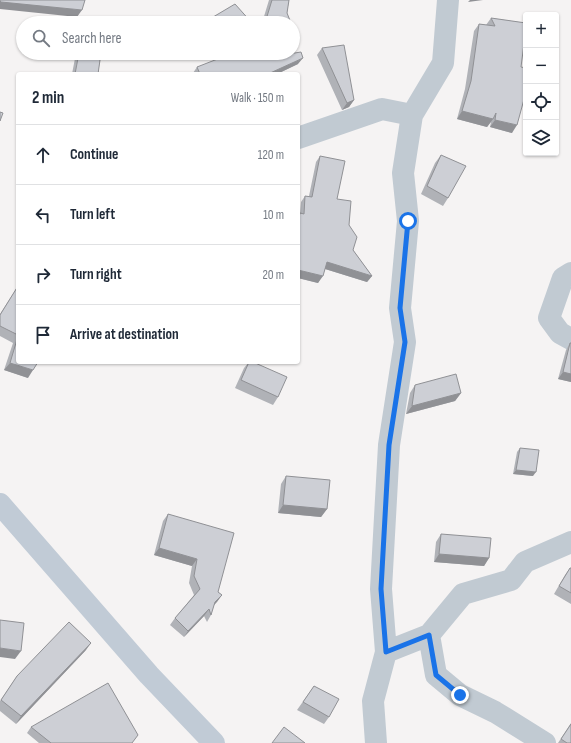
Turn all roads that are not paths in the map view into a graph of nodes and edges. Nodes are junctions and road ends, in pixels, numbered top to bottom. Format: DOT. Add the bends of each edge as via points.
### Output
graph roads {
  1 [pos="448,0"];
  2 [pos="412,115"];
  3 [pos="300,137"];
  4 [pos="571,273"];
  5 [pos="571,339"];
  6 [pos="0,504"];
  7 [pos="571,542"];
  8 [pos="429,635"];
  9 [pos="386,652"];
  10 [pos="214,743"];
  11 [pos="376,743"];
  12 [pos="545,743"];
  1 -- 2 [label="street" via="443,63"];
  2 -- 3 [label="street" via="382,109"];
  2 -- 9 [label="street" via="403,174 408,221 400,308 405,342 389,445 381,589"];
  4 -- 5 [label="street" via="563,278 549,318 560,332"];
  6 -- 10 [label="main road" via="149,676"];
  7 -- 8 [label="street" via="526,562 510,580 463,594"];
  8 -- 9 [label="street"];
  8 -- 12 [label="street" via="436,675 460,695 496,712"];
  9 -- 11 [label="street" via="374,701"];
}
